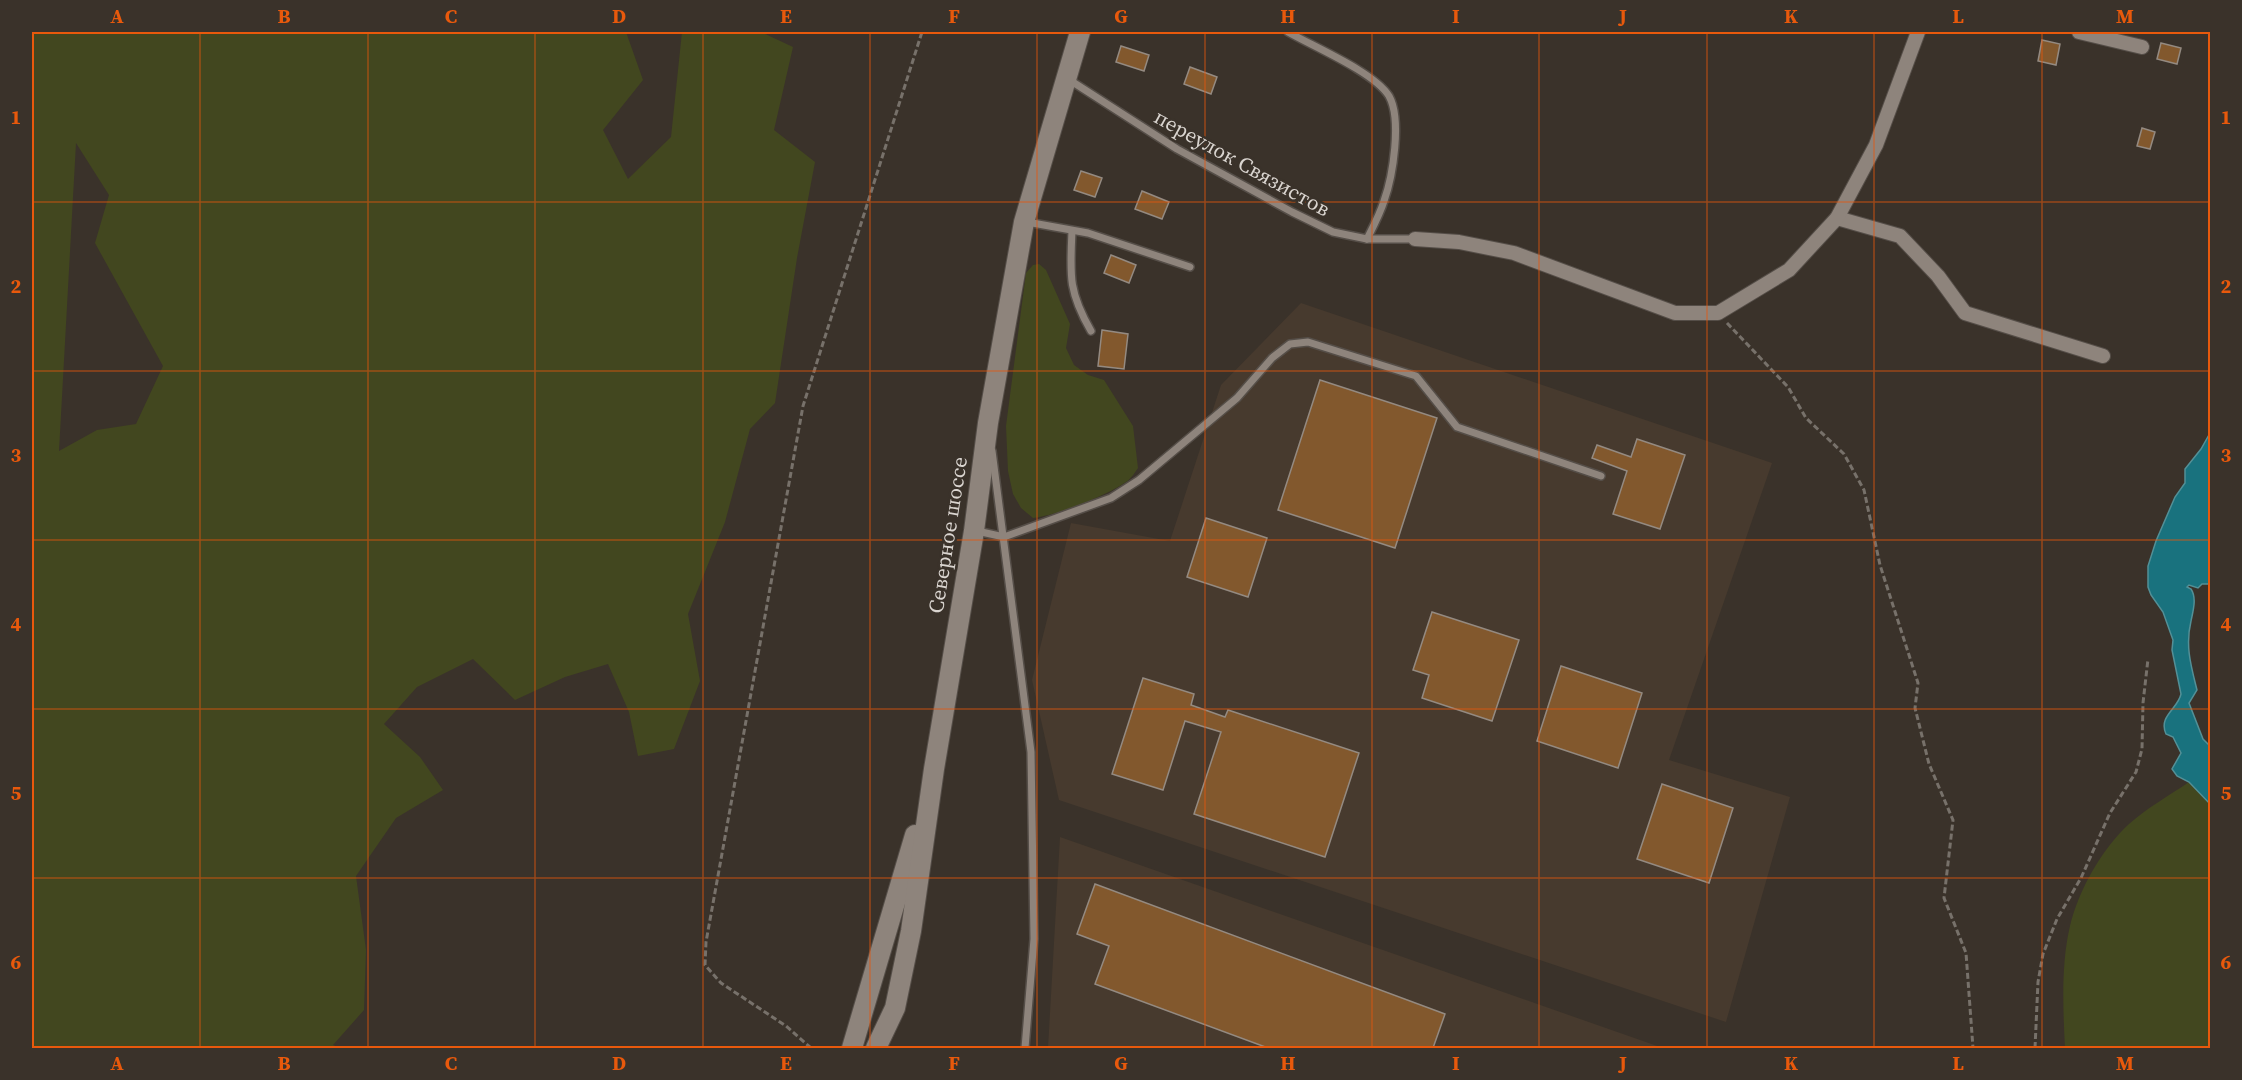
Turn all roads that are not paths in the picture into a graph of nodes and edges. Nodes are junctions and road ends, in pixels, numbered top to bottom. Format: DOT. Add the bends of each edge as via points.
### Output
graph roads {
  1 [pos="1080,32"];
  2 [pos="1288,32"];
  3 [pos="1918,32"];
  4 [pos="2079,32"];
  5 [pos="2142,47"];
  6 [pos="1066,77"];
  7 [pos="1836,218"];
  8 [pos="1024,222"];
  9 [pos="1072,231"];
  10 [pos="1367,239"];
  11 [pos="1415,239"];
  12 [pos="1190,267"];
  13 [pos="1091,331"];
  14 [pos="2103,356"];
  15 [pos="988,423"];
  16 [pos="1601,476"];
  17 [pos="975,531"];
  18 [pos="1004,537"];
  19 [pos="934,769"];
  20 [pos="852,1048"];
  21 [pos="876,1048"];
  22 [pos="1025,1048"];
  1 -- 6 [label="main road, Северное шоссе"];
  2 -- 10 [label="lane" via="1368,76 1388,95 1396,115 1391,176"];
  3 -- 7 [label="street" via="1876,145"];
  4 -- 5 [label="street"];
  6 -- 8 [label="main road, Северное шоссе"];
  6 -- 10 [label="lane, переулок Связистов" via="1177,149 1292,212 1333,232"];
  7 -- 11 [label="street" via="1789,270 1718,313 1675,313 1514,253 1459,242"];
  7 -- 14 [label="street" via="1900,236 1938,276 1965,314"];
  8 -- 9 [label="lane"];
  8 -- 15 [label="main road, Северное шоссе"];
  9 -- 12 [label="lane"];
  9 -- 13 [label="lane" via="1070,279 1078,308"];
  10 -- 11 [label="lane, переулок Связистов"];
  15 -- 17 [label="main road, Северное шоссе"];
  15 -- 18 [label="lane"];
  16 -- 18 [label="lane" via="1457,427 1416,376 1308,342 1290,344 1272,358 1237,398 1139,480 1111,498"];
  17 -- 18 [label="lane"];
  17 -- 19 [label="main road, Северное шоссе"];
  18 -- 22 [label="lane" via="1030,752 1034,939"];
  19 -- 20 [label="main road"];
  19 -- 21 [label="main road, Северное шоссе" via="911,931 895,1008"];
}
